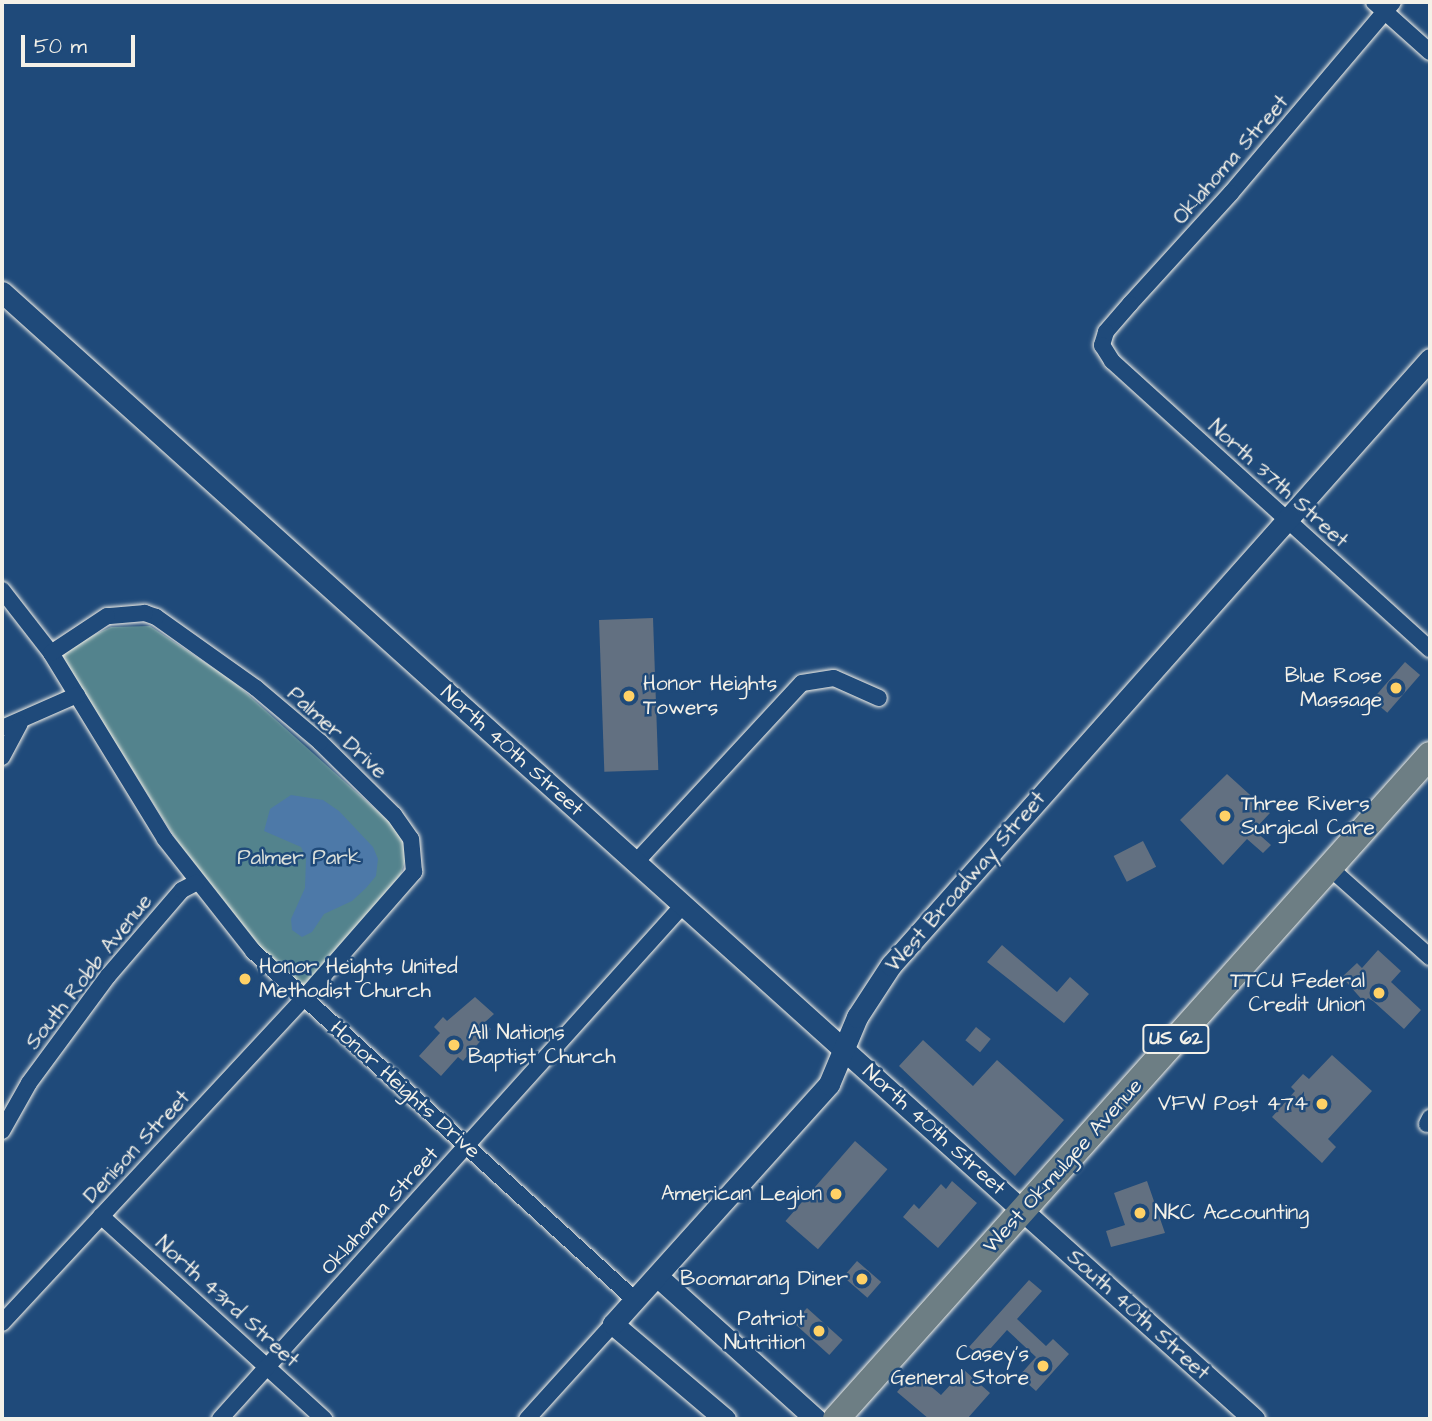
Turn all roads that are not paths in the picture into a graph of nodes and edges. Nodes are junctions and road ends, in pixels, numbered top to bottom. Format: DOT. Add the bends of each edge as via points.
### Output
graph roads {
  1 [pos="1384,5"];
  2 [pos="1430,51"];
  3 [pos="2,292"];
  4 [pos="1102,345"];
  5 [pos="1430,359"];
  6 [pos="1286,521"];
  7 [pos="2,590"];
  8 [pos="1430,649"];
  9 [pos="51,653"];
  10 [pos="77,695"];
  11 [pos="879,698"];
  12 [pos="20,723"];
  13 [pos="2,728"];
  14 [pos="1430,755"];
  15 [pos="2,757"];
  16 [pos="636,862"];
  17 [pos="1330,868"];
  18 [pos="196,883"];
  19 [pos="684,904"];
  20 [pos="1430,957"];
  21 [pos="303,999"];
  22 [pos="846,1051"];
  23 [pos="2,1131"];
  24 [pos="467,1144"];
  25 [pos="1022,1210"];
  26 [pos="101,1216"];
  27 [pos="657,1276"];
  28 [pos="635,1300"];
  29 [pos="2,1323"];
  30 [pos="613,1324"];
  31 [pos="266,1367"];
  32 [pos="1248,1416"];
  33 [pos="220,1419"];
  34 [pos="324,1419"];
  35 [pos="527,1419"];
  36 [pos="725,1419"];
  37 [pos="816,1419"];
  38 [pos="836,1419"];
  1 -- 2 [label="street"];
  1 -- 4 [label="street, Oklahoma Street" via="1231,193 1130,303 1106,332"];
  3 -- 16 [label="street, North 40th Street"];
  4 -- 6 [label="street, North 37th Street" via="1112,361"];
  5 -- 6 [label="street, West Broadway Street"];
  6 -- 8 [label="street, North 37th Street"];
  6 -- 22 [label="street, West Broadway Street" via="891,965 856,1017"];
  7 -- 9 [label="street, Honor Heights Drive"];
  9 -- 10 [label="street, Honor Heights Drive"];
  9 -- 21 [label="street, Palmer Drive" via="107,616 145,612 156,617 256,688 320,742 394,815 411,839 414,872"];
  10 -- 12 [label="street"];
  10 -- 18 [label="street, Honor Heights Drive"];
  11 -- 16 [label="street" via="834,678 802,683"];
  12 -- 13 [label="street"];
  12 -- 15 [label="street"];
  14 -- 17 [label="main road, West Okmulgee Avenue / US 62"];
  16 -- 19 [label="street, North 40th Street"];
  17 -- 20 [label="street"];
  17 -- 25 [label="main road, West Okmulgee Avenue / US 62"];
  18 -- 21 [label="street, Honor Heights Drive" via="253,951"];
  18 -- 23 [label="street, South Robb Avenue" via="182,890 108,976 29,1083"];
  19 -- 22 [label="street, North 40th Street"];
  19 -- 24 [label="street, Oklahoma Street"];
  21 -- 24 [label="street, Honor Heights Drive"];
  21 -- 26 [label="street, Denison Street"];
  22 -- 25 [label="street, North 40th Street"];
  22 -- 27 [label="street, West Broadway Street" via="829,1084"];
  24 -- 28 [label="street, Honor Heights Drive"];
  24 -- 31 [label="street, Oklahoma Street"];
  25 -- 32 [label="street, South 40th Street"];
  25 -- 38 [label="main road, West Okmulgee Avenue / US 62"];
  26 -- 29 [label="street, Denison Street"];
  26 -- 31 [label="street, North 43rd Street"];
  27 -- 28 [label="street, West Broadway Street"];
  27 -- 37 [label="street"];
  28 -- 30 [label="street, West Broadway Street"];
  30 -- 35 [label="street, West Broadway Street"];
  30 -- 36 [label="street"];
  31 -- 33 [label="street, Oklahoma Street"];
  31 -- 34 [label="street, North 43rd Street"];
}
